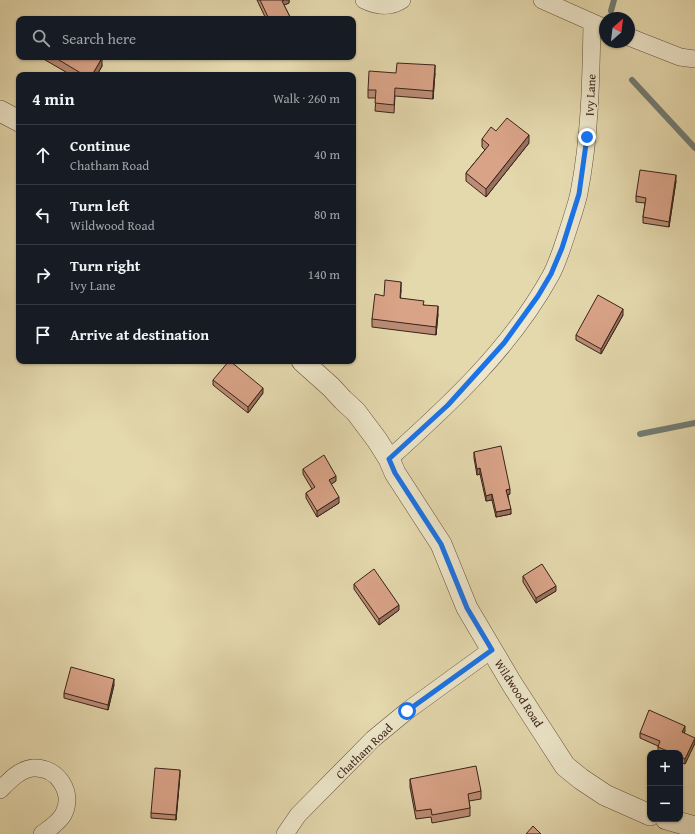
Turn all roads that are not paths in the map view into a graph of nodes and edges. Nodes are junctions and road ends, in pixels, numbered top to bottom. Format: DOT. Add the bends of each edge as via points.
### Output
graph roads {
  1 [pos="364,0"];
  2 [pos="402,0"];
  3 [pos="542,0"];
  4 [pos="598,26"];
  5 [pos="635,39"];
  6 [pos="695,60"];
  7 [pos="0,111"];
  8 [pos="16,119"];
  9 [pos="305,364"];
  10 [pos="389,459"];
  11 [pos="492,650"];
  12 [pos="0,790"];
  13 [pos="647,814"];
  14 [pos="678,822"];
  15 [pos="695,826"];
  16 [pos="42,834"];
  17 [pos="285,834"];
  1 -- 2 [label="street" via="374,5 386,6"];
  3 -- 4 [label="street, Ivy Lane"];
  4 -- 10 [label="street, Ivy Lane" via="579,194 551,274 523,318 490,359 448,405"];
  5 -- 6 [label="street" via="680,57"];
  7 -- 8 [label="street"];
  9 -- 10 [label="street, Wildwood Road" via="356,412"];
  10 -- 11 [label="street, Wildwood Road" via="395,473 441,544 467,608"];
  11 -- 13 [label="street, Wildwood Road" via="565,766 605,795"];
  11 -- 17 [label="street, Chatham Road" via="407,711 373,739 298,815"];
  12 -- 16 [label="street" via="9,780 33,768 54,773 61,780 66,789 66,808 62,816"];
  14 -- 15 [label="street"];
}
